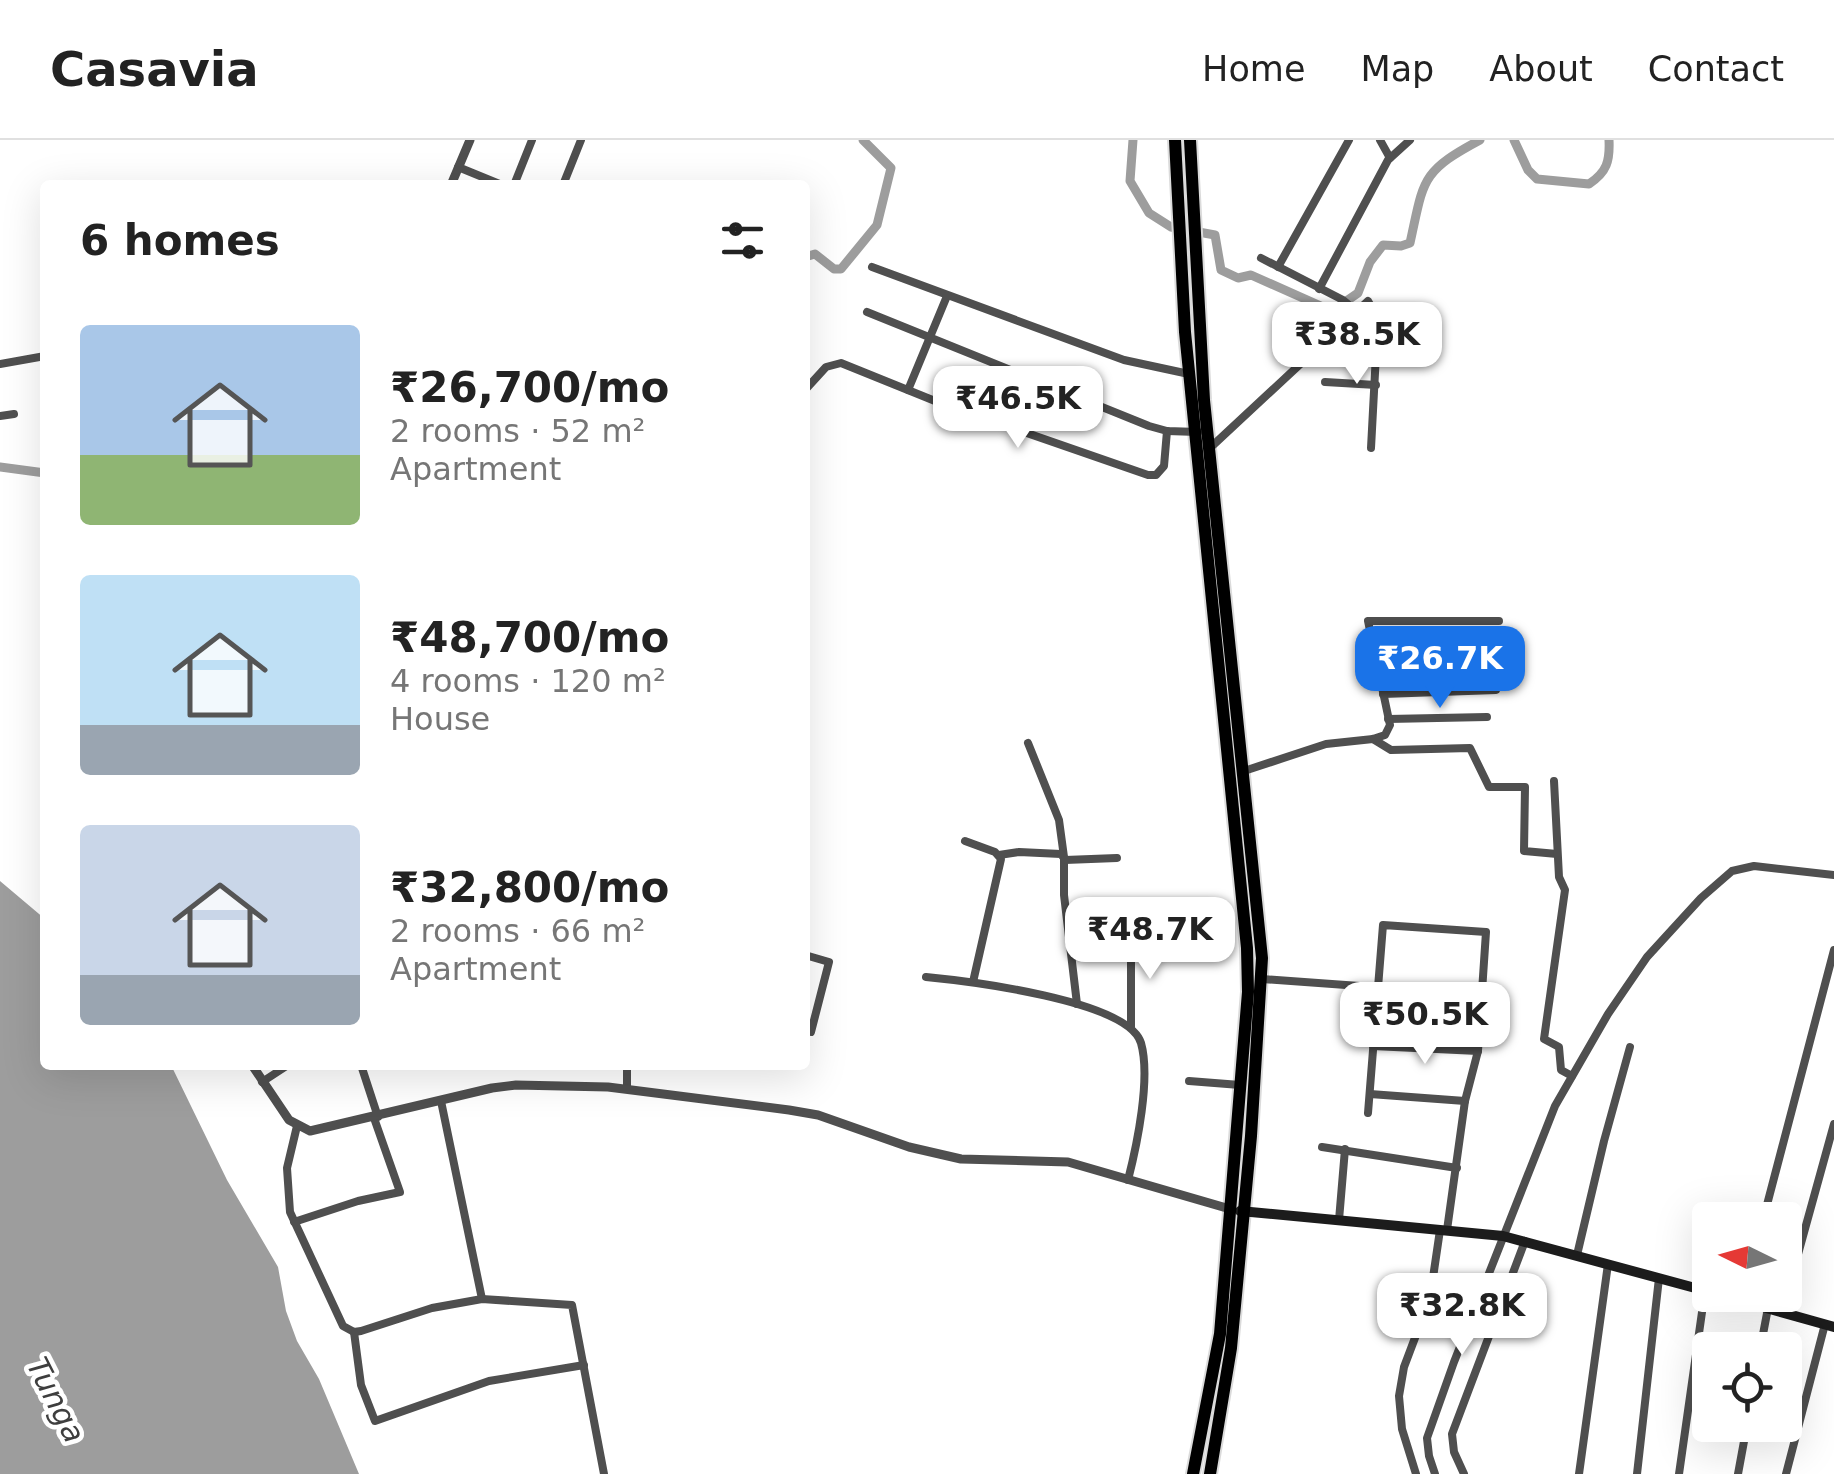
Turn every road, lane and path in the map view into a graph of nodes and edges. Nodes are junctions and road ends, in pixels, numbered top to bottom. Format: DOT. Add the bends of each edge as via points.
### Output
graph roads {
  1 [pos="470,140"];
  2 [pos="532,140"];
  3 [pos="582,140"];
  4 [pos="1176,140"];
  5 [pos="1190,140"];
  6 [pos="1349,140"];
  7 [pos="1380,140"];
  8 [pos="1410,140"];
  9 [pos="1390,158"];
  10 [pos="458,167"];
  11 [pos="453,180"];
  12 [pos="490,180"];
  13 [pos="516,180"];
  14 [pos="566,180"];
  15 [pos="1261,258"];
  16 [pos="872,267"];
  17 [pos="1278,267"];
  18 [pos="1319,289"];
  19 [pos="948,296"];
  20 [pos="1349,305"];
  21 [pos="867,312"];
  22 [pos="930,340"];
  23 [pos="1319,345"];
  24 [pos="1376,354"];
  25 [pos="40,357"];
  26 [pos="0,364"];
  27 [pos="1189,374"];
  28 [pos="1326,382"];
  29 [pos="810,385"];
  30 [pos="1376,385"];
  31 [pos="908,390"];
  32 [pos="14,414"];
  33 [pos="0,416"];
  34 [pos="1166,431"];
  35 [pos="1201,432"];
  36 [pos="1210,448"];
  37 [pos="1371,448"];
  38 [pos="1499,621"];
  39 [pos="1372,648"];
  40 [pos="1500,648"];
  41 [pos="1496,690"];
  42 [pos="1383,694"];
  43 [pos="1488,717"];
  44 [pos="1388,719"];
  45 [pos="1374,740"];
  46 [pos="1028,743"];
  47 [pos="1244,771"];
  48 [pos="1554,781"];
  49 [pos="965,841"];
  50 [pos="1558,854"];
  51 [pos="999,855"];
  52 [pos="1117,858"];
  53 [pos="1065,859"];
  54 [pos="1834,875"];
  55 [pos="1131,936"];
  56 [pos="1834,950"];
  57 [pos="810,956"];
  58 [pos="926,977"];
  59 [pos="1262,979"];
  60 [pos="973,982"];
  61 [pos="1378,988"];
  62 [pos="1484,995"];
  63 [pos="1078,1004"];
  64 [pos="1131,1027"];
  65 [pos="811,1032"];
  66 [pos="1374,1046"];
  67 [pos="1630,1047"];
  68 [pos="1478,1051"];
  69 [pos="255,1070"];
  70 [pos="280,1070"];
  71 [pos="362,1070"];
  72 [pos="627,1070"];
  73 [pos="1572,1076"];
  74 [pos="1189,1081"];
  75 [pos="262,1082"];
  76 [pos="1240,1085"];
  77 [pos="627,1090"];
  78 [pos="1370,1094"];
  79 [pos="1466,1100"];
  80 [pos="441,1101"];
  81 [pos="1368,1114"];
  82 [pos="376,1118"];
  83 [pos="1834,1124"];
  84 [pos="297,1126"];
  85 [pos="1322,1147"];
  86 [pos="1345,1150"];
  87 [pos="1457,1168"];
  88 [pos="1128,1180"];
  89 [pos="1768,1202"];
  90 [pos="1236,1210"];
  91 [pos="1339,1220"];
  92 [pos="294,1222"];
  93 [pos="1443,1230"];
  94 [pos="1513,1238"];
  95 [pos="1802,1240"];
  96 [pos="1578,1255"];
  97 [pos="1608,1264"];
  98 [pos="1659,1278"];
  99 [pos="1692,1288"];
  100 [pos="482,1299"];
  101 [pos="1704,1312"];
  102 [pos="1782,1312"];
  103 [pos="1830,1326"];
  104 [pos="354,1332"];
  105 [pos="584,1366"];
  106 [pos="1744,1442"];
  107 [pos="604,1474"];
  108 [pos="1194,1474"];
  109 [pos="1210,1474"];
  110 [pos="1416,1474"];
  111 [pos="1435,1474"];
  112 [pos="1464,1474"];
  113 [pos="1579,1474"];
  114 [pos="1637,1474"];
  115 [pos="1679,1474"];
  116 [pos="1738,1474"];
  117 [pos="1786,1474"];
  1 -- 10 [label="street"];
  2 -- 13 [label="street"];
  3 -- 14 [label="street"];
  4 -- 27 [label="highway"];
  5 -- 35 [label="highway"];
  6 -- 17 [label="street"];
  7 -- 9 [label="street"];
  8 -- 9 [label="street"];
  9 -- 18 [label="street"];
  10 -- 11 [label="street"];
  10 -- 12 [label="street"];
  15 -- 17 [label="street"];
  16 -- 19 [label="street"];
  17 -- 18 [label="street"];
  18 -- 20 [label="street"];
  19 -- 22 [label="street"];
  19 -- 27 [label="street" via="1124,360"];
  20 -- 23 [label="street"];
  20 -- 24 [label="street" via="1368,301 1376,313"];
  21 -- 22 [label="street"];
  22 -- 31 [label="street"];
  22 -- 34 [label="street"];
  23 -- 24 [label="street"];
  23 -- 36 [label="street"];
  24 -- 30 [label="street"];
  25 -- 26 [label="street"];
  27 -- 35 [label="highway"];
  28 -- 30 [label="street"];
  29 -- 31 [label="street" via="826,367 841,363"];
  30 -- 37 [label="street"];
  31 -- 34 [label="street" via="1139,474 1161,472"];
  32 -- 33 [label="street"];
  34 -- 35 [label="street"];
  35 -- 36 [label="highway"];
  35 -- 76 [label="highway" via="1247,948"];
  36 -- 47 [label="highway"];
  38 -- 39 [label="street" via="1368,621"];
  39 -- 40 [label="street"];
  39 -- 42 [label="street"];
  41 -- 42 [label="street"];
  42 -- 44 [label="street"];
  43 -- 44 [label="street"];
  44 -- 45 [label="street" via="1389,730"];
  45 -- 47 [label="street" via="1326,744"];
  45 -- 50 [label="street" via="1392,750 1470,748 1489,787 1526,790 1524,851"];
  46 -- 53 [label="street" via="1058,820"];
  47 -- 59 [label="highway"];
  48 -- 50 [label="street"];
  49 -- 51 [label="street"];
  50 -- 73 [label="street" via="1566,890 1544,1036 1559,1047 1560,1070"];
  51 -- 53 [label="street" via="1033,852"];
  51 -- 60 [label="street"];
  52 -- 53 [label="street"];
  53 -- 63 [label="street"];
  54 -- 73 [label="street" via="1754,866 1721,879 1648,957"];
  55 -- 64 [label="street"];
  56 -- 89 [label="street"];
  57 -- 65 [label="street" via="829,962"];
  58 -- 60 [label="street"];
  59 -- 61 [label="street"];
  59 -- 90 [label="highway"];
  60 -- 63 [label="street"];
  61 -- 62 [label="street"];
  61 -- 62 [label="street" via="1383,926 1404,926 1488,933"];
  61 -- 66 [label="street"];
  62 -- 68 [label="street"];
  63 -- 64 [label="street"];
  64 -- 88 [label="street" via="1143,1062 1139,1139"];
  66 -- 68 [label="street"];
  66 -- 78 [label="street"];
  67 -- 96 [label="street"];
  68 -- 79 [label="street"];
  69 -- 75 [label="street"];
  70 -- 75 [label="street"];
  71 -- 82 [label="street"];
  72 -- 77 [label="street"];
  73 -- 94 [label="street" via="1555,1106"];
  74 -- 76 [label="street"];
  75 -- 84 [label="street"];
  76 -- 90 [label="highway"];
  77 -- 80 [label="street" via="516,1085"];
  77 -- 88 [label="street" via="818,1115 961,1159 1068,1162"];
  78 -- 79 [label="street"];
  78 -- 81 [label="street"];
  79 -- 87 [label="street"];
  80 -- 82 [label="street"];
  80 -- 100 [label="street"];
  82 -- 84 [label="street" via="316,1131"];
  82 -- 92 [label="street" via="400,1192"];
  83 -- 95 [label="street"];
  84 -- 92 [label="street" via="286,1196"];
  85 -- 86 [label="street"];
  86 -- 87 [label="street"];
  86 -- 91 [label="street"];
  87 -- 93 [label="street"];
  88 -- 90 [label="street"];
  90 -- 91 [label="main road"];
  90 -- 108 [label="highway"];
  90 -- 109 [label="highway" via="1231,1348"];
  91 -- 93 [label="main road"];
  92 -- 104 [label="street" via="343,1326"];
  93 -- 94 [label="main road"];
  93 -- 110 [label="street" via="1400,1396"];
  94 -- 96 [label="main road"];
  94 -- 111 [label="street" via="1430,1424 1428,1456"];
  94 -- 112 [label="street" via="1452,1434"];
  96 -- 97 [label="main road"];
  97 -- 98 [label="main road"];
  97 -- 113 [label="street"];
  98 -- 99 [label="main road"];
  98 -- 114 [label="street"];
  100 -- 104 [label="street"];
  100 -- 105 [label="street" via="572,1305"];
  101 -- 115 [label="street"];
  102 -- 103 [label="main road"];
  103 -- 117 [label="street"];
  104 -- 105 [label="street" via="361,1385 375,1422 490,1381"];
  105 -- 107 [label="street"];
  106 -- 116 [label="street"];
}
